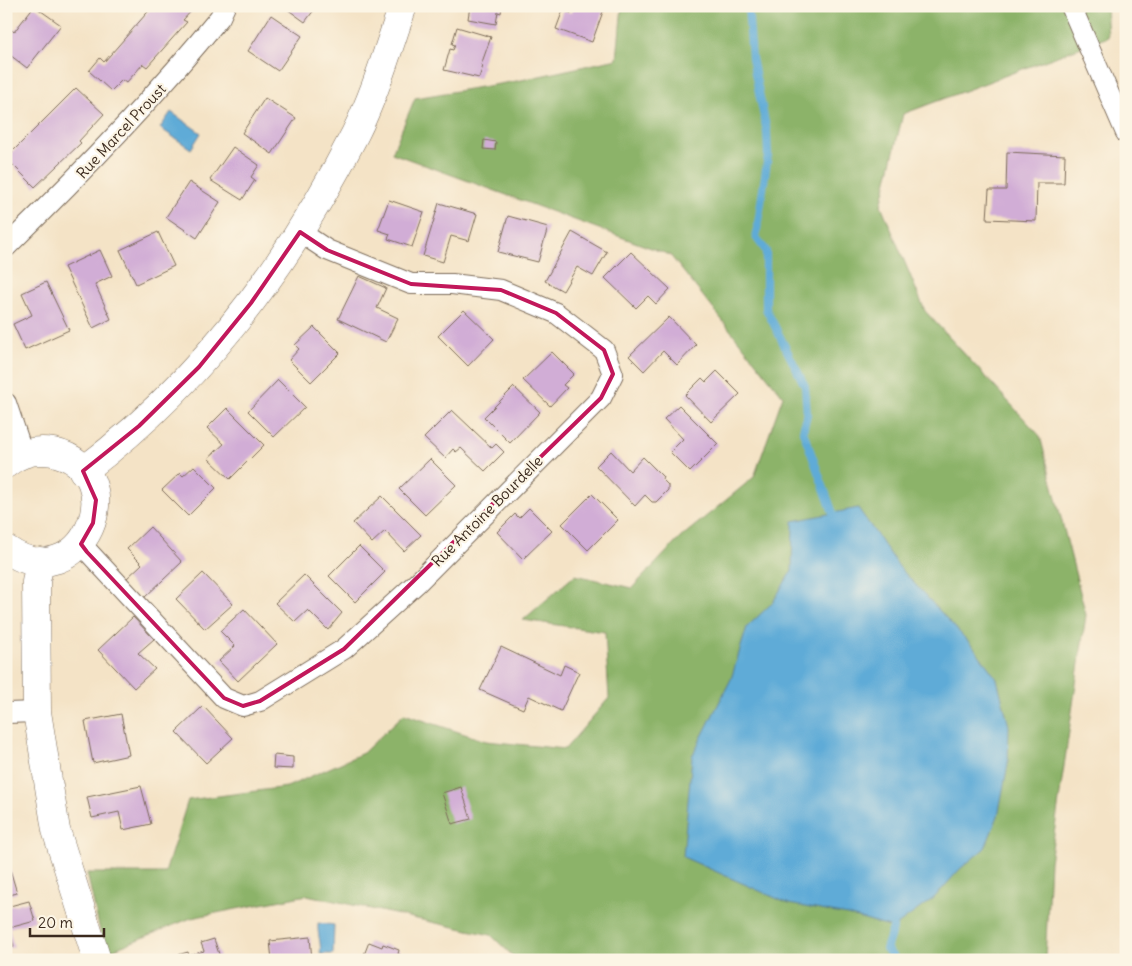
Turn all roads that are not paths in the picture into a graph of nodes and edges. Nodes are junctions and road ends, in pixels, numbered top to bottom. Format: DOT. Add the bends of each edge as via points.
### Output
graph roads {
  1 [pos="225,6"];
  2 [pos="403,6"];
  3 [pos="1071,6"];
  4 [pos="1126,133"];
  5 [pos="300,232"];
  6 [pos="6,247"];
  7 [pos="6,403"];
  8 [pos="15,459"];
  9 [pos="83,471"];
  10 [pos="81,544"];
  11 [pos="6,549"];
  12 [pos="40,561"];
  13 [pos="37,712"];
  14 [pos="6,713"];
  15 [pos="97,960"];
  1 -- 6 [label="street, Rue Marcel Proust" via="220,17 166,83 78,177"];
  2 -- 5 [label="street" via="356,133"];
  3 -- 4 [label="street"];
  5 -- 9 [label="street" via="251,303 199,367 139,426"];
  5 -- 10 [label="street, Rue Antoine Bourdelle" via="328,250 411,284 452,284 501,290 556,313 604,350 613,374 602,398 418,582 344,649 260,701 243,706 224,698"];
  7 -- 8 [label="street"];
  8 -- 9 [label="street" via="45,451 60,454"];
  9 -- 10 [label="street" via="92,484 96,508 90,531"];
  10 -- 12 [label="street" via="65,556"];
  11 -- 12 [label="street"];
  12 -- 13 [label="street" via="36,582"];
  13 -- 14 [label="street"];
  13 -- 15 [label="street" via="56,830"];
}
